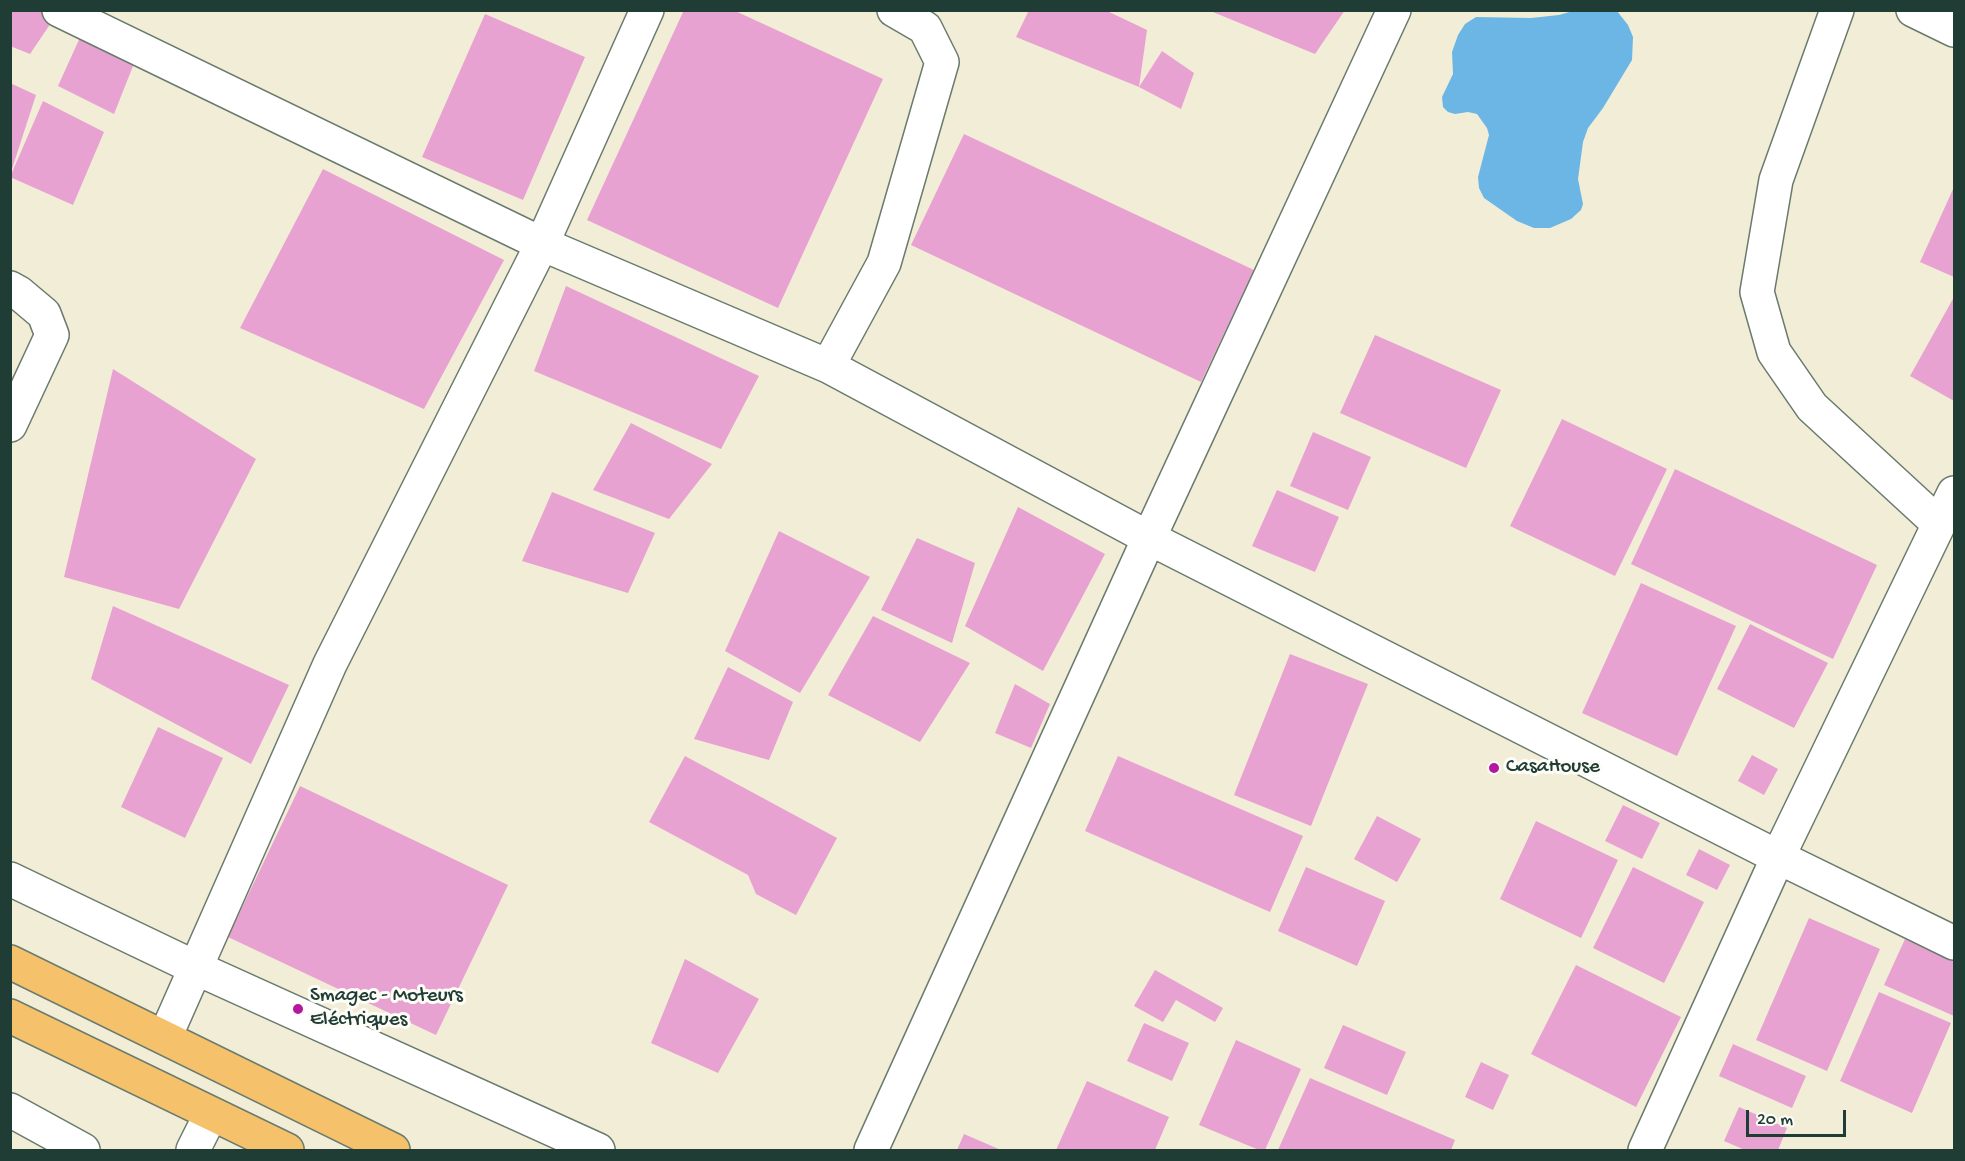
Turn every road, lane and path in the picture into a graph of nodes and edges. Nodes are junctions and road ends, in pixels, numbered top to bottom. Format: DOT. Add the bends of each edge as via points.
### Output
graph roads {
  1 [pos="59,10"];
  2 [pos="647,10"];
  3 [pos="894,10"];
  4 [pos="1394,10"];
  5 [pos="1837,10"];
  6 [pos="1913,10"];
  7 [pos="1954,30"];
  8 [pos="542,244"];
  9 [pos="10,288"];
  10 [pos="828,366"];
  11 [pos="10,425"];
  12 [pos="1954,493"];
  13 [pos="1939,524"];
  14 [pos="1149,537"];
  15 [pos="1778,857"];
  16 [pos="10,879"];
  17 [pos="1954,943"];
  18 [pos="10,962"];
  19 [pos="196,968"];
  20 [pos="10,1016"];
  21 [pos="165,1037"];
  22 [pos="10,1110"];
  23 [pos="211,1114"];
  24 [pos="83,1150"];
  25 [pos="193,1150"];
  26 [pos="287,1150"];
  27 [pos="393,1150"];
  28 [pos="598,1150"];
  29 [pos="871,1150"];
  30 [pos="1645,1150"];
  1 -- 8 [label="street"];
  2 -- 8 [label="street"];
  3 -- 10 [label="street" via="926,28 942,62 884,263"];
  4 -- 14 [label="street"];
  5 -- 13 [label="street" via="1776,180 1757,292 1774,351 1812,407"];
  6 -- 7 [label="street"];
  8 -- 10 [label="street"];
  8 -- 19 [label="street" via="330,664"];
  9 -- 11 [label="street" via="44,314 52,335"];
  10 -- 14 [label="street"];
  12 -- 13 [label="street"];
  13 -- 15 [label="street"];
  14 -- 15 [label="street"];
  14 -- 29 [label="street"];
  15 -- 17 [label="street"];
  15 -- 30 [label="street"];
  16 -- 19 [label="street"];
  18 -- 21 [label="highway"];
  19 -- 21 [label="street"];
  19 -- 28 [label="street"];
  20 -- 23 [label="highway"];
  21 -- 27 [label="highway"];
  22 -- 24 [label="street"];
  23 -- 25 [label="street"];
  23 -- 26 [label="highway"];
}
